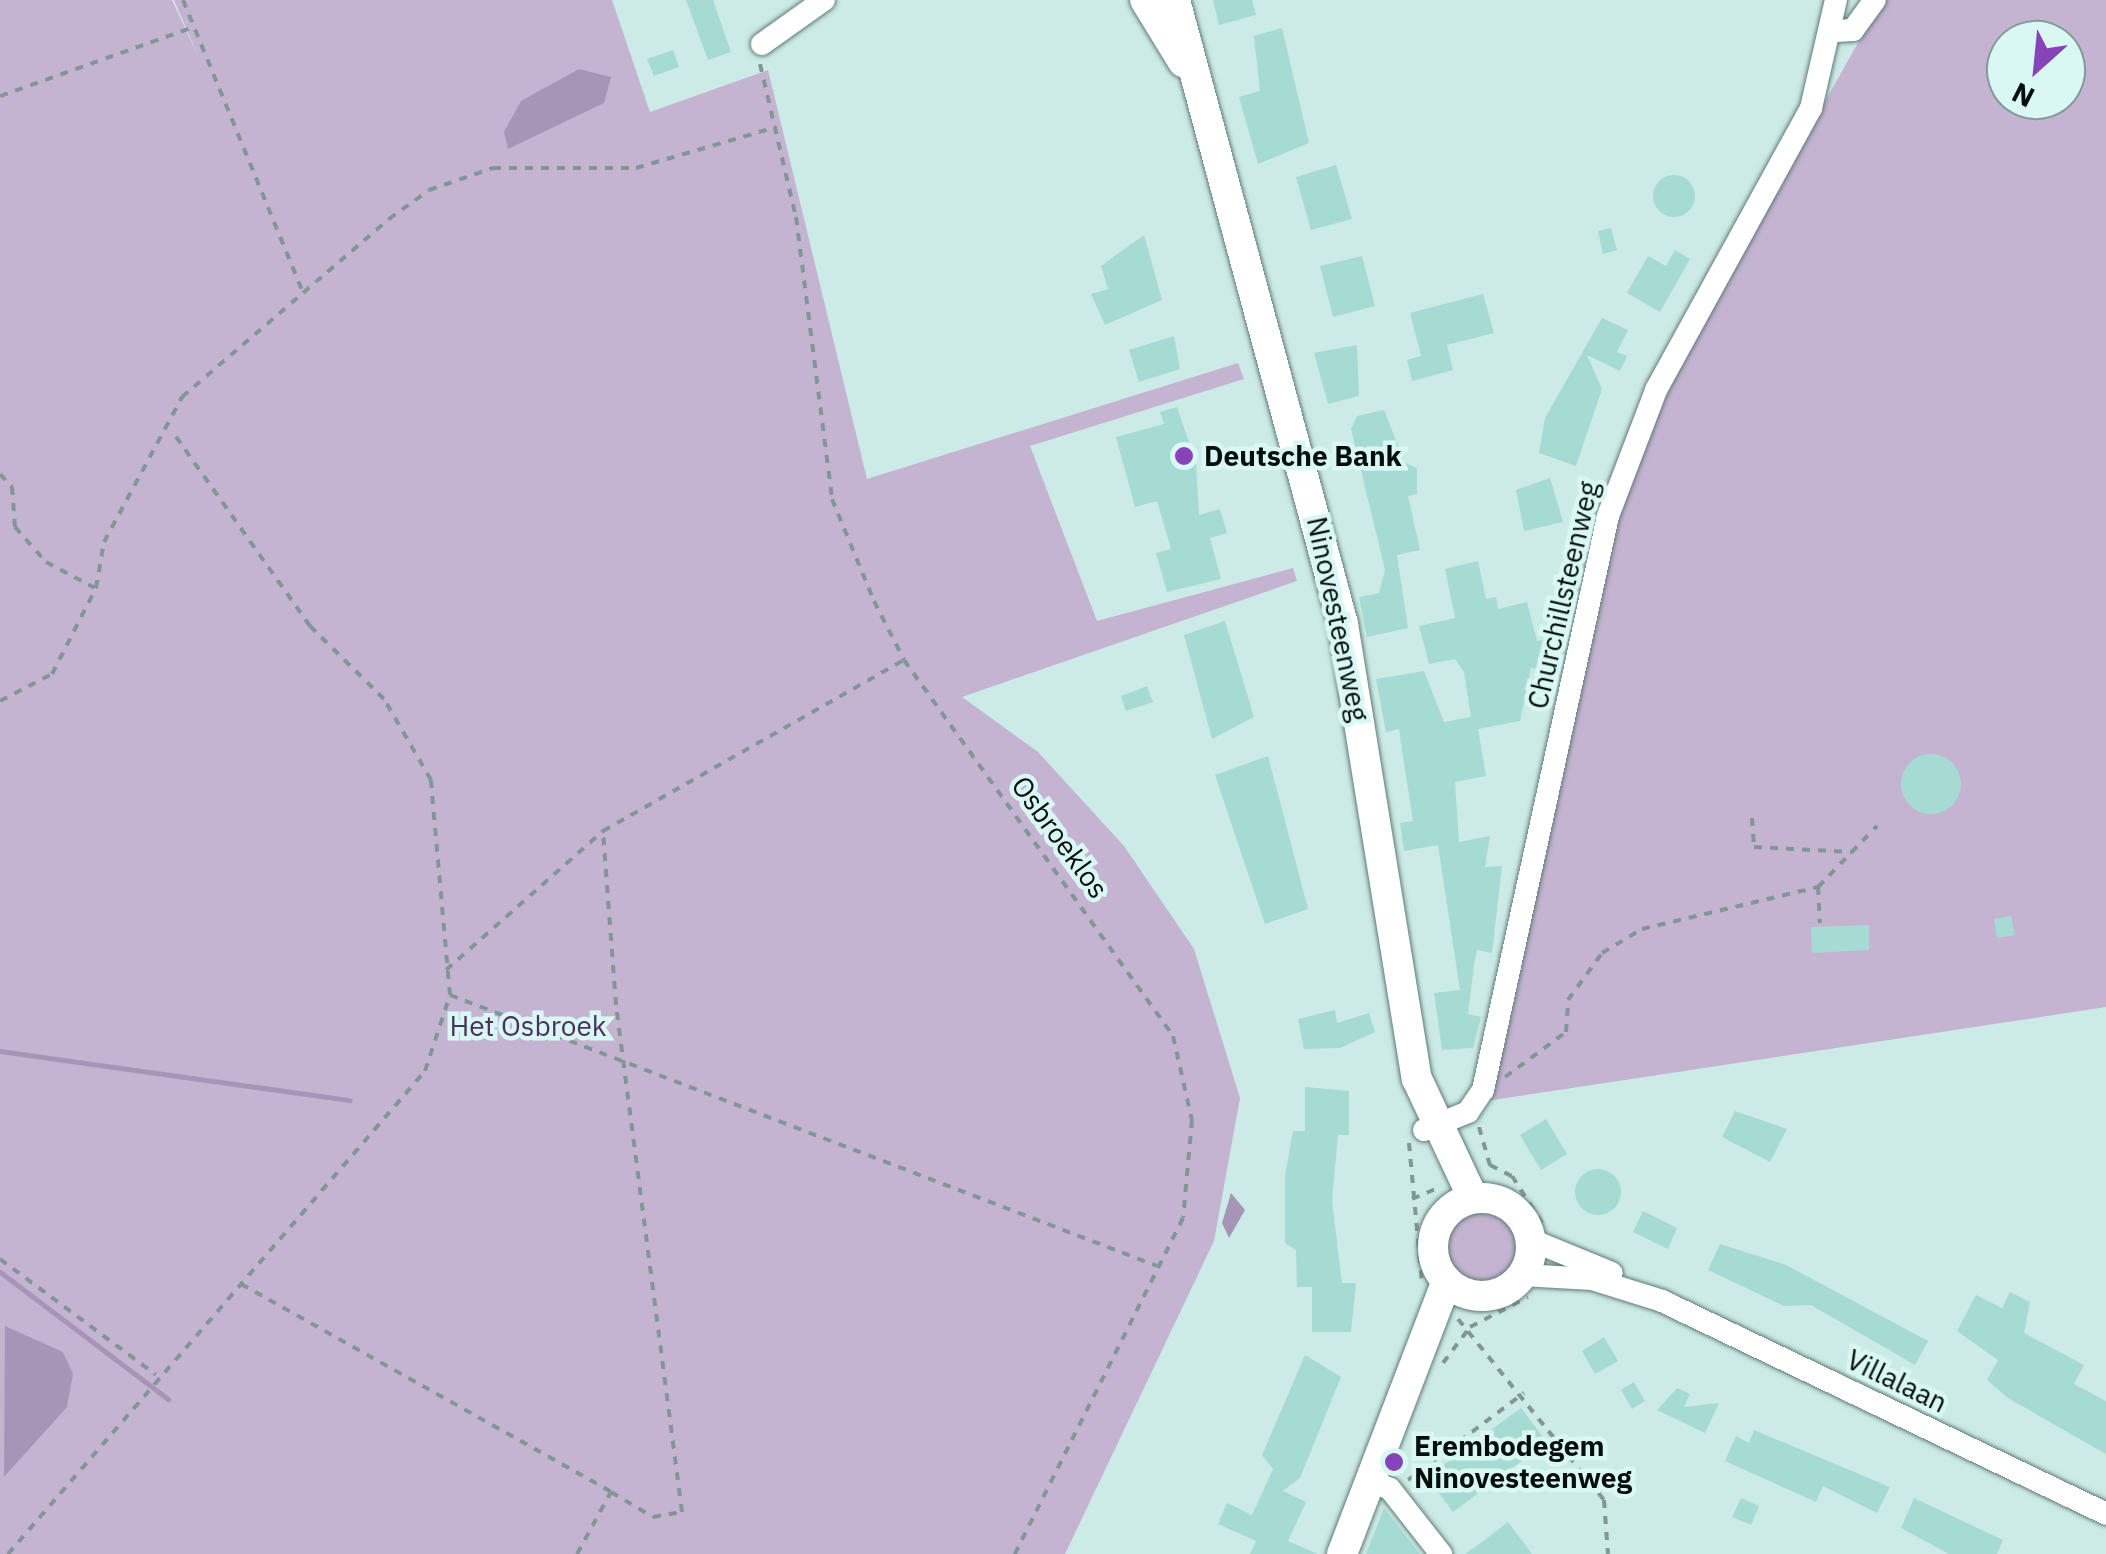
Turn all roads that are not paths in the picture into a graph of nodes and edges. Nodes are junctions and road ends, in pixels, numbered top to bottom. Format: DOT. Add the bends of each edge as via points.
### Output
graph roads {
  1 [pos="824,0"];
  2 [pos="1145,0"];
  3 [pos="1175,0"];
  4 [pos="1836,0"];
  5 [pos="1876,0"];
  6 [pos="1835,31"];
  7 [pos="762,44"];
  8 [pos="1205,110"];
  9 [pos="1422,1127"];
  10 [pos="1461,1204"];
  11 [pos="1530,1240"];
  12 [pos="1606,1276"];
  13 [pos="1530,1285"];
  14 [pos="1454,1297"];
  15 [pos="1382,1486"];
  16 [pos="2106,1514"];
  17 [pos="1342,1554"];
  18 [pos="1441,1554"];
  1 -- 7 [label="street"];
  2 -- 8 [label="main road, Ninovesteenweg"];
  3 -- 8 [label="main road, Ninovesteenweg"];
  4 -- 6 [label="street, Churchillsteenweg"];
  5 -- 6 [label="street" via="1853,30"];
  6 -- 9 [label="street, Churchillsteenweg" via="1796,144 1656,390 1608,516 1483,1090 1468,1112"];
  8 -- 9 [label="main road, Ninovesteenweg" via="1343,624"];
  9 -- 10 [label="main road, Ninovesteenweg"];
  10 -- 11 [label="main road" via="1504,1203"];
  10 -- 14 [label="main road" via="1433,1253"];
  11 -- 12 [label="street, Villalaan"];
  11 -- 13 [label="main road"];
  12 -- 13 [label="street, Villalaan"];
  12 -- 16 [label="street, Villalaan"];
  13 -- 14 [label="main road"];
  14 -- 15 [label="main road" via="1405,1396"];
  15 -- 17 [label="main road"];
  15 -- 18 [label="street"];
}
